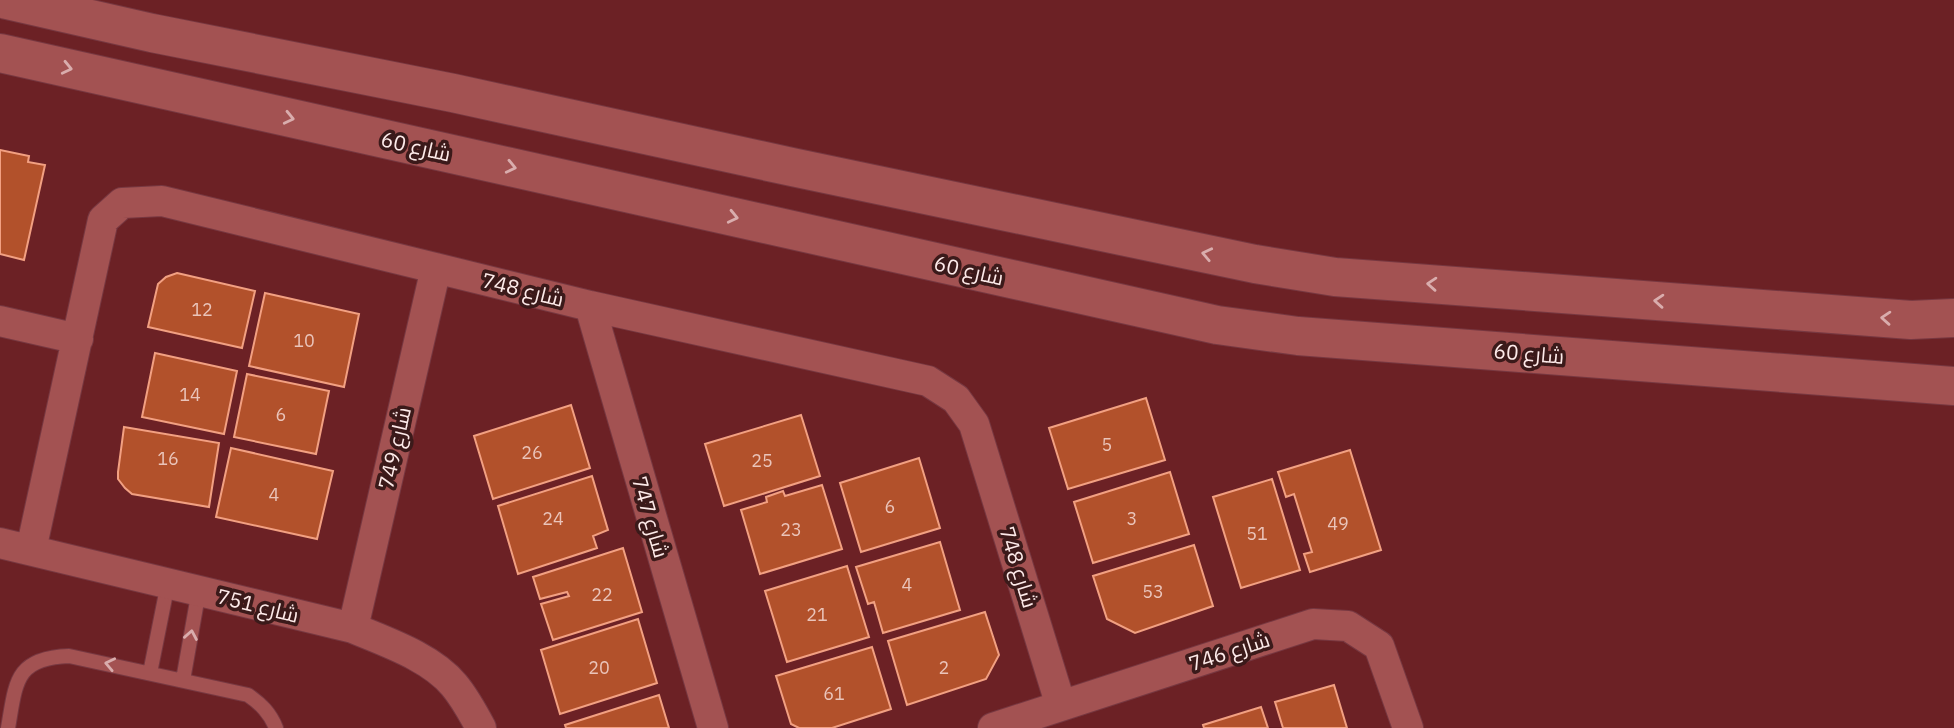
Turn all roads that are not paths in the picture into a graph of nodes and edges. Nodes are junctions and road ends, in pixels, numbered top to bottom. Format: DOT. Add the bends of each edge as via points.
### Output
graph roads {
  1 [pos="7,0"];
  2 [pos="0,53"];
  3 [pos="436,268"];
  4 [pos="590,306"];
  5 [pos="1954,318"];
  6 [pos="0,321"];
  7 [pos="78,339"];
  8 [pos="1954,386"];
  9 [pos="0,543"];
  10 [pos="31,550"];
  11 [pos="168,583"];
  12 [pos="199,590"];
  13 [pos="353,628"];
  14 [pos="150,673"];
  15 [pos="183,680"];
  16 [pos="1061,706"];
  17 [pos="8,728"];
  18 [pos="276,728"];
  19 [pos="481,728"];
  20 [pos="713,728"];
  21 [pos="993,728"];
  22 [pos="1408,728"];
  5 -- 1 [label="main road, one-way" via="1912,320 1335,277 1255,264"];
  2 -- 8 [label="main road, شارع 60, one-way" via="1217,325 1298,336"];
  3 -- 4 [label="street, شارع 748"];
  3 -- 7 [label="street, شارع 748" via="162,201 122,203 103,220"];
  3 -- 13 [label="street, شارع 749"];
  4 -- 16 [label="street, شارع 748" via="928,381 956,399 974,424"];
  4 -- 20 [label="street, شارع 747"];
  6 -- 7 [label="street"];
  7 -- 10 [label="street, شارع 748"];
  9 -- 10 [label="street, شارع 751"];
  10 -- 11 [label="street, شارع 751"];
  11 -- 12 [label="street, شارع 751"];
  11 -- 14 [label="lane"];
  12 -- 13 [label="street, شارع 751"];
  15 -- 12 [label="lane, one-way"];
  13 -- 19 [label="street, شارع 751" via="427,663 453,683"];
  14 -- 15 [label="lane"];
  14 -- 17 [label="lane, one-way" via="69,656 43,659 19,674"];
  15 -- 18 [label="lane" via="248,695 262,705"];
  16 -- 21 [label="street, شارع 746"];
  16 -- 22 [label="street, شارع 746" via="1313,624 1348,626 1379,646"];
}
